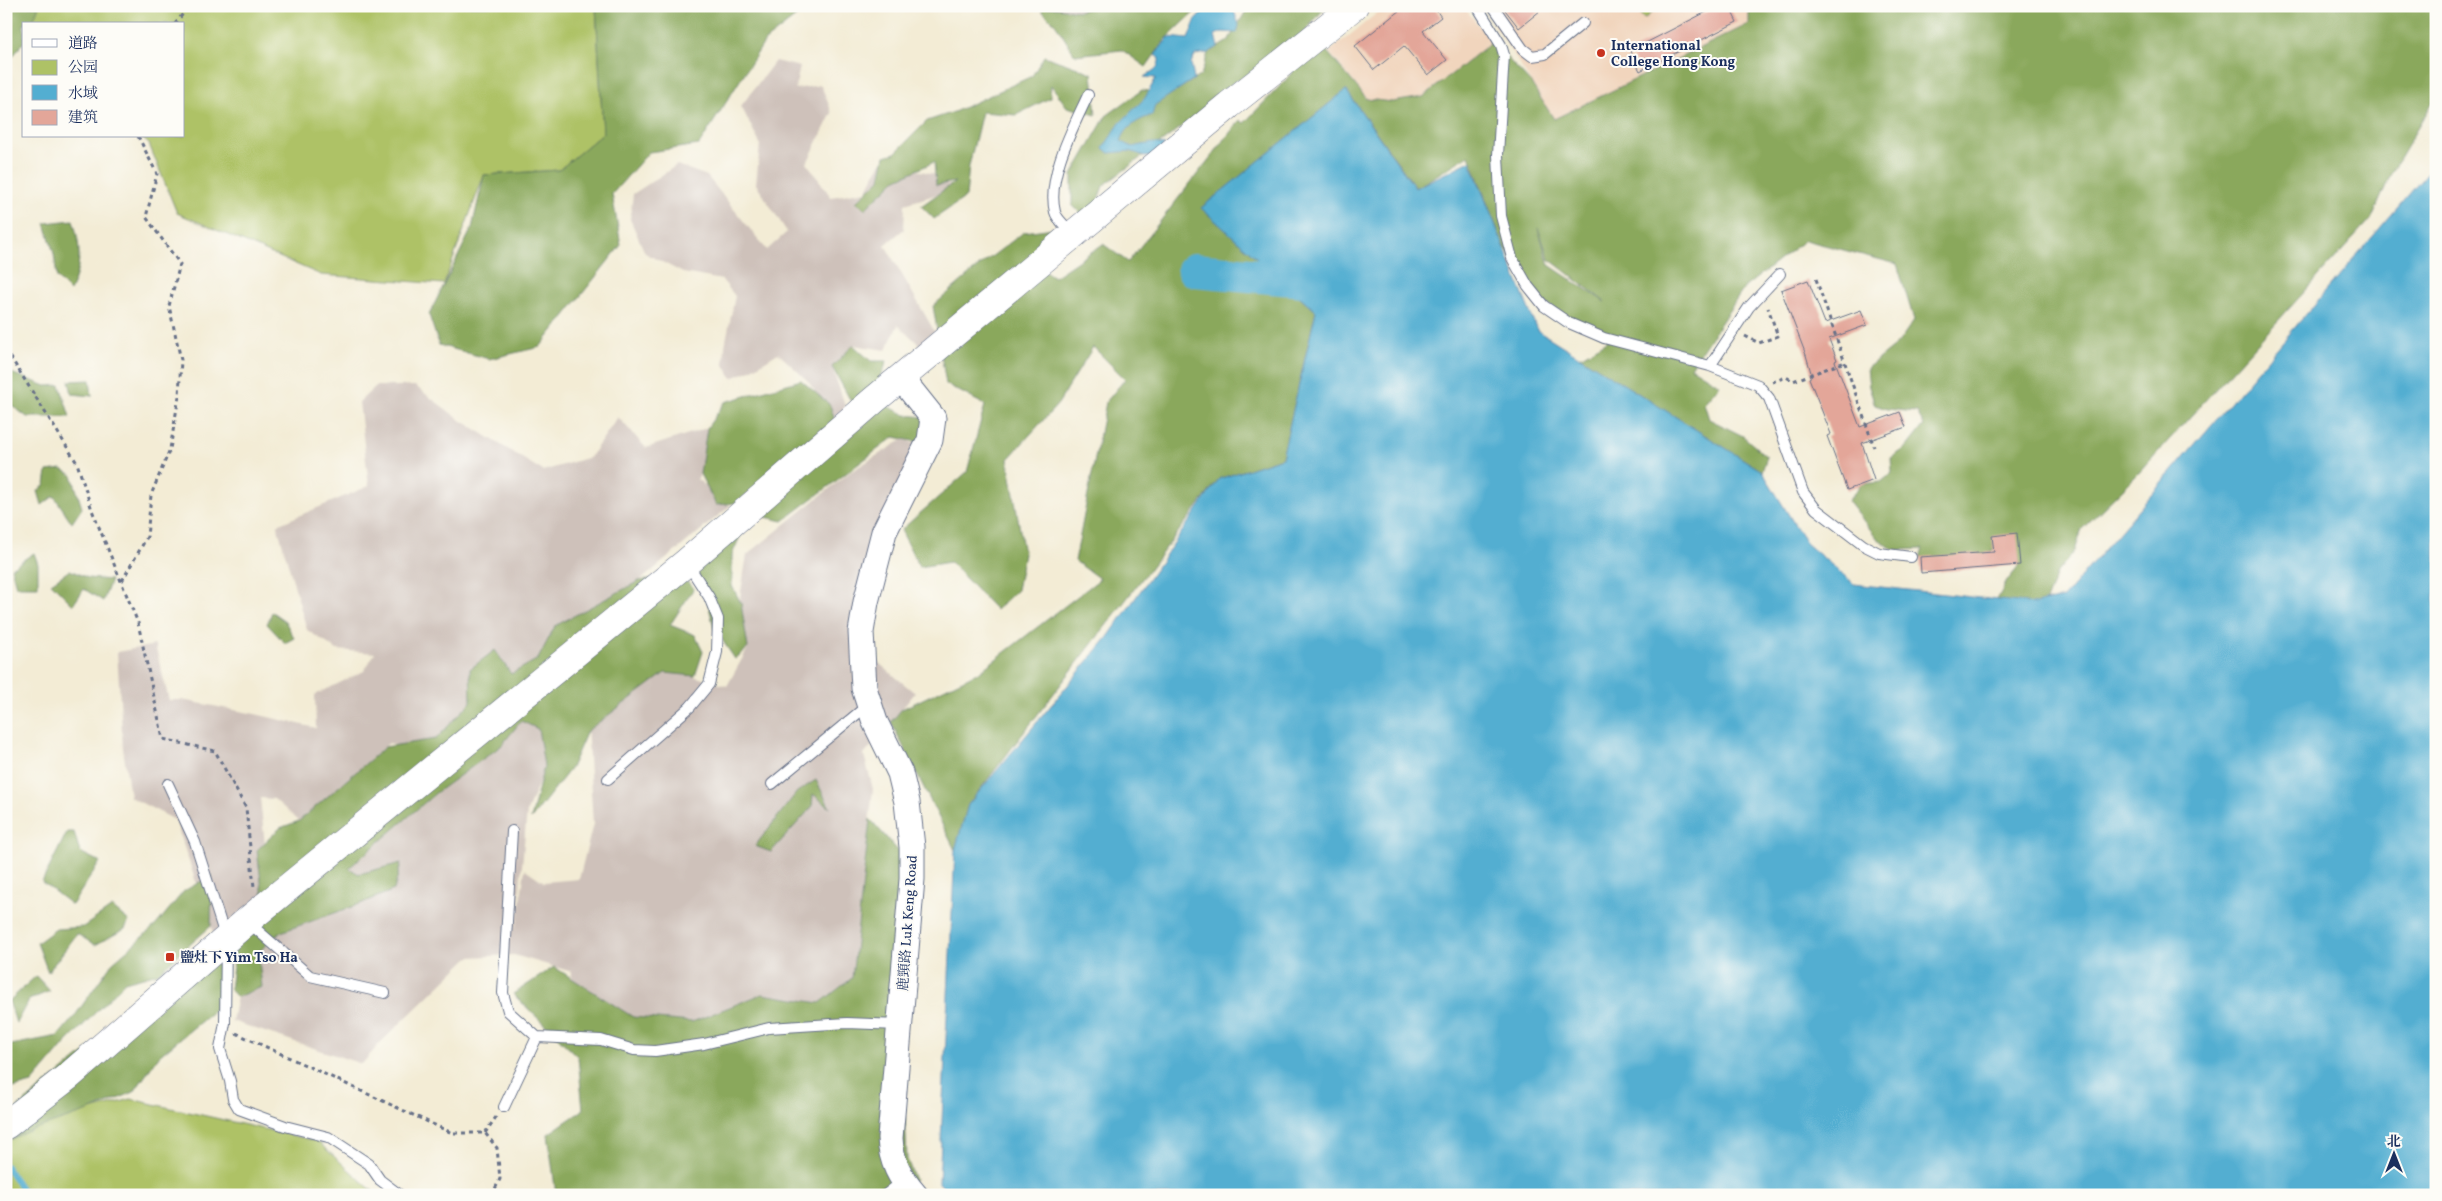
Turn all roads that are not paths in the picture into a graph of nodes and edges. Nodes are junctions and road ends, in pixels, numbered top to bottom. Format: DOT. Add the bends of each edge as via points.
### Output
graph roads {
  1 [pos="1354,6"];
  2 [pos="1477,6"];
  3 [pos="1493,6"];
  4 [pos="1583,23"];
  5 [pos="1088,95"];
  6 [pos="1075,235"];
  7 [pos="1780,274"];
  8 [pos="1710,366"];
  9 [pos="901,378"];
  10 [pos="1911,557"];
  11 [pos="686,562"];
  12 [pos="868,705"];
  13 [pos="608,779"];
  14 [pos="168,784"];
  15 [pos="772,784"];
  16 [pos="512,831"];
  17 [pos="252,917"];
  18 [pos="226,939"];
  19 [pos="386,993"];
  20 [pos="899,1025"];
  21 [pos="537,1037"];
  22 [pos="504,1107"];
  23 [pos="6,1124"];
  24 [pos="901,1190"];
  25 [pos="400,1195"];
  1 -- 6 [label="main road" via="1229,105"];
  2 -- 8 [label="lane" via="1504,55 1498,154 1501,216 1512,258 1528,286 1544,306 1569,323 1604,338"];
  3 -- 4 [label="lane" via="1523,49 1532,56 1545,54"];
  5 -- 6 [label="lane" via="1062,150 1054,199 1055,214"];
  6 -- 9 [label="main road"];
  7 -- 8 [label="lane" via="1749,307"];
  8 -- 10 [label="lane" via="1758,385 1769,398 1804,492 1816,509 1864,545 1880,553"];
  9 -- 11 [label="main road"];
  9 -- 12 [label="street, 鹿頸路 Luk Keng Road" via="933,418 930,440 884,532 866,602 861,652"];
  11 -- 13 [label="lane" via="718,619 717,652 709,684 690,708"];
  11 -- 17 [label="main road"];
  12 -- 15 [label="lane"];
  12 -- 20 [label="street, 鹿頸路 Luk Keng Road" via="900,773 911,834 912,879"];
  14 -- 18 [label="lane" via="195,842"];
  16 -- 21 [label="lane" via="503,994 508,1011"];
  17 -- 18 [label="main road"];
  17 -- 19 [label="lane" via="310,976"];
  18 -- 23 [label="main road" via="70,1075"];
  18 -- 25 [label="lane" via="225,1023 220,1049 233,1099 240,1109 285,1126 328,1137 369,1164 380,1180"];
  20 -- 21 [label="lane" via="847,1023 769,1028 704,1044 655,1051 634,1050 601,1040"];
  20 -- 24 [label="street, 鹿頸路 Luk Keng Road" via="890,1138"];
  21 -- 22 [label="lane"];
}
